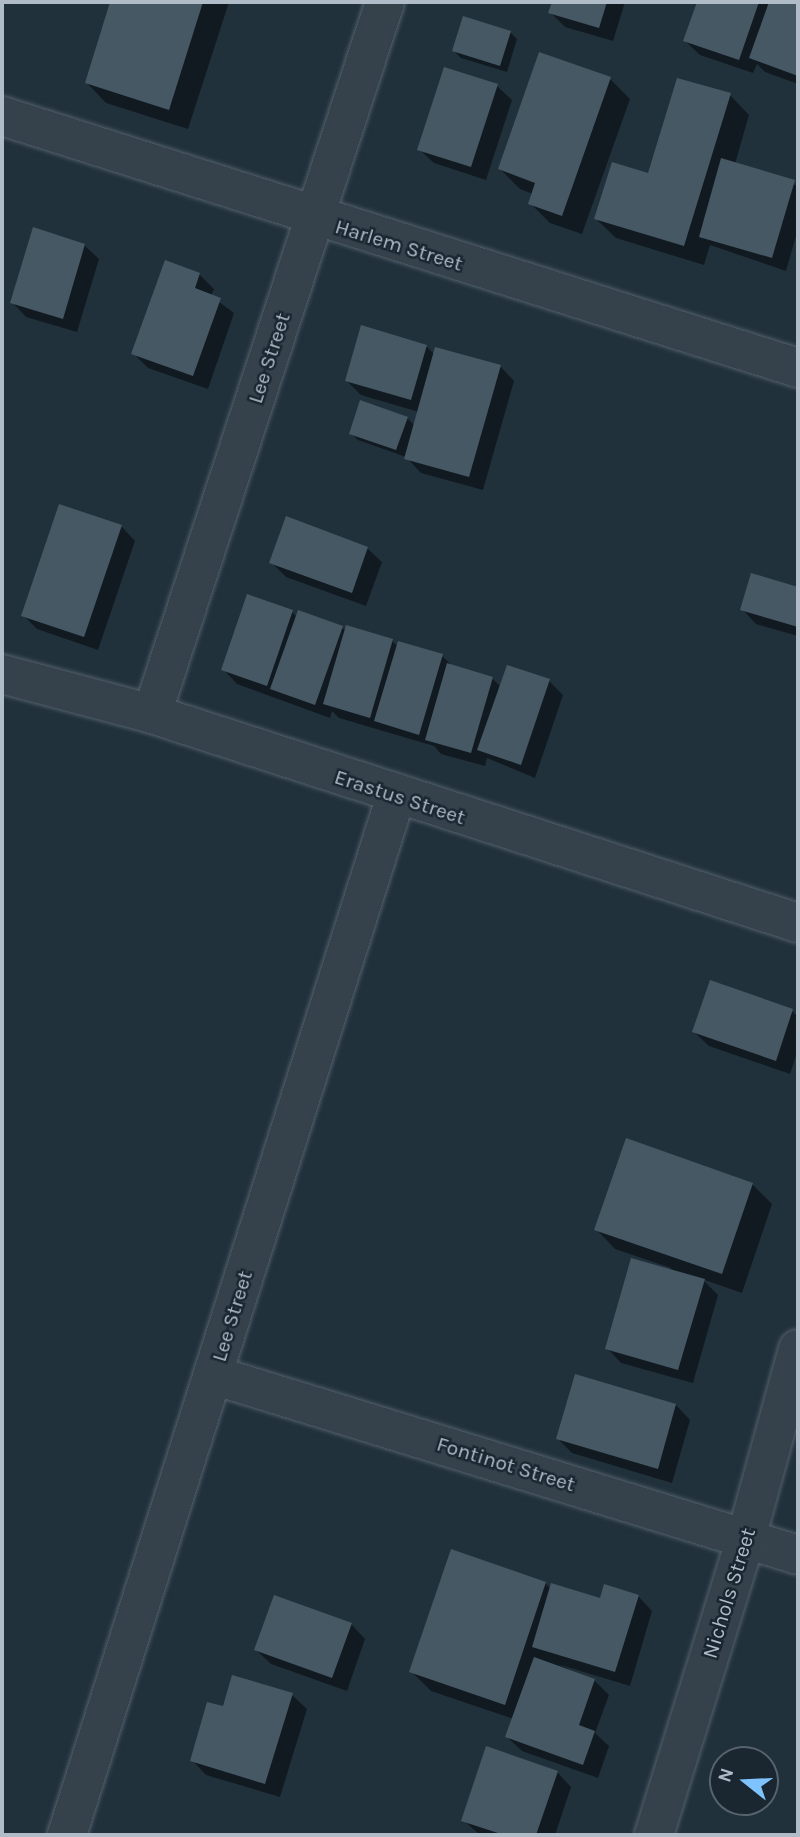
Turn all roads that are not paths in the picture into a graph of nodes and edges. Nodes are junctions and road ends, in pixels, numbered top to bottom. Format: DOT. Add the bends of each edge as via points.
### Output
graph roads {
  1 [pos="385,2"];
  2 [pos="2,116"];
  3 [pos="315,219"];
  4 [pos="798,368"];
  5 [pos="2,674"];
  6 [pos="152,715"];
  7 [pos="396,796"];
  8 [pos="798,923"];
  9 [pos="798,1349"];
  10 [pos="213,1375"];
  11 [pos="746,1538"];
  12 [pos="798,1555"];
  13 [pos="67,1835"];
  14 [pos="654,1835"];
  1 -- 3 [label="street, Lee Street"];
  2 -- 3 [label="street, Harlem Street"];
  3 -- 4 [label="street, Harlem Street"];
  3 -- 6 [label="street, Lee Street"];
  5 -- 6 [label="street, Erastus Street"];
  6 -- 7 [label="street, Erastus Street"];
  7 -- 8 [label="street, Erastus Street"];
  7 -- 10 [label="street, Lee Street"];
  9 -- 11 [label="street, Nichols Street"];
  10 -- 11 [label="street, Fontinot Street"];
  10 -- 13 [label="street, Lee Street"];
  11 -- 12 [label="street, Fontinot Street"];
  11 -- 14 [label="street, Nichols Street"];
}
